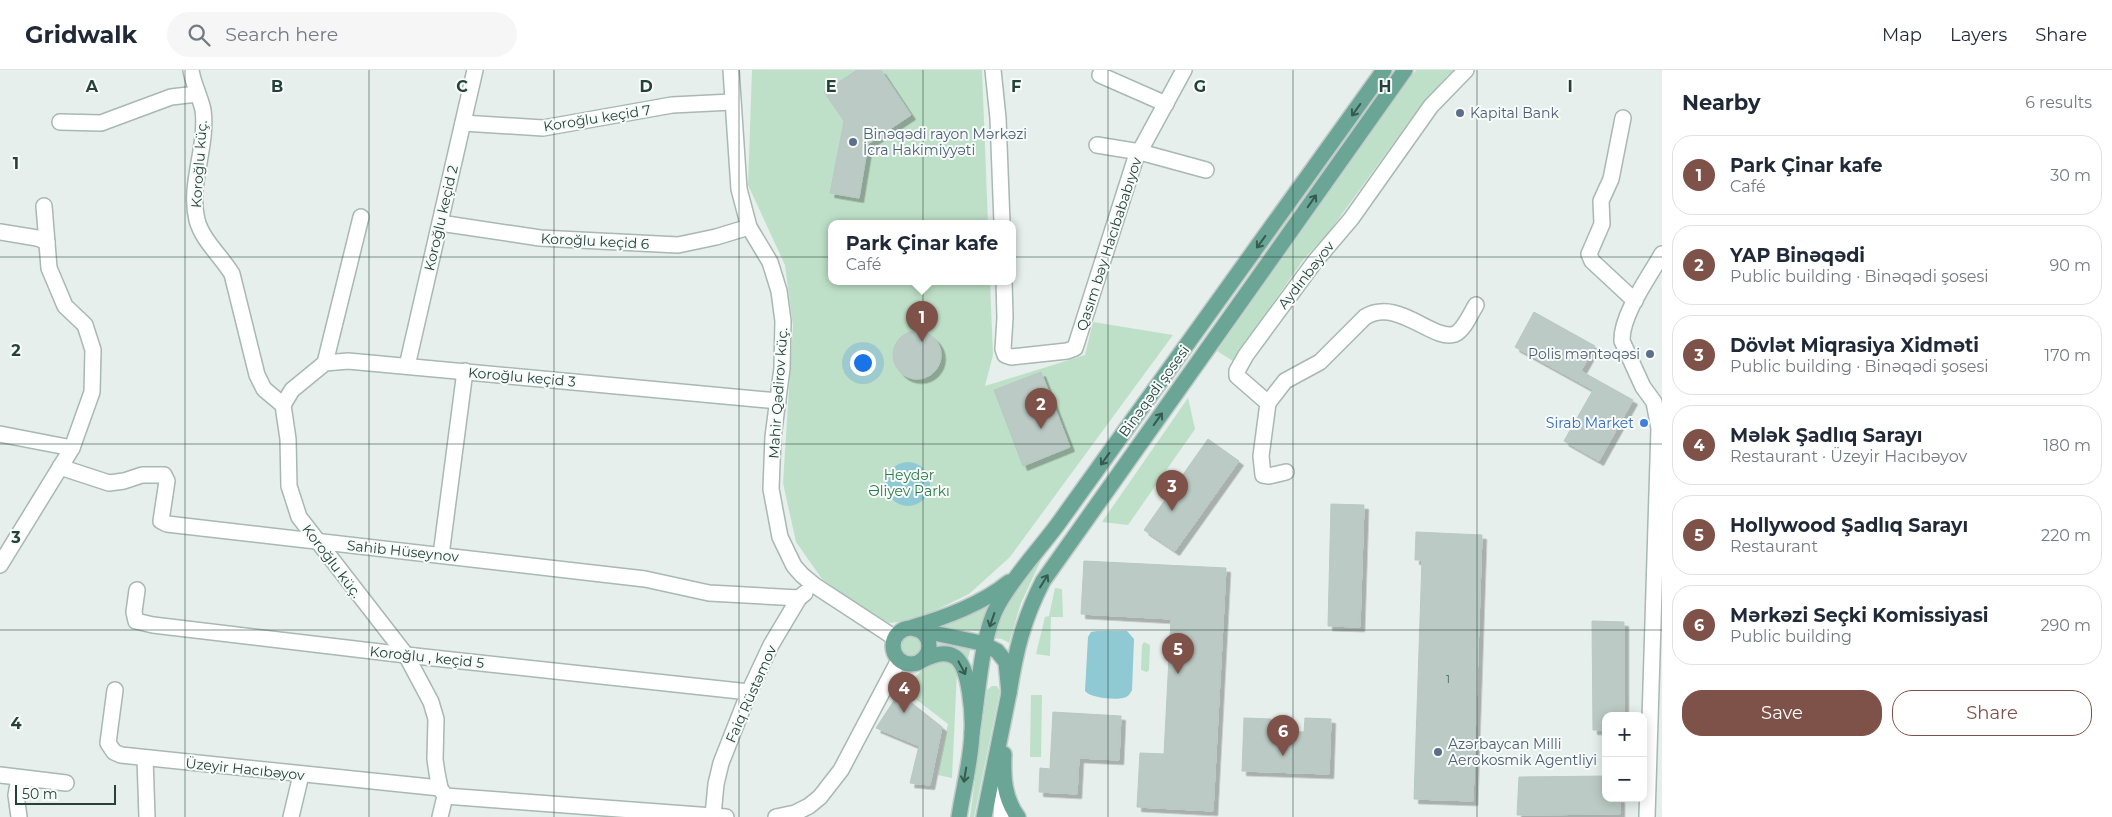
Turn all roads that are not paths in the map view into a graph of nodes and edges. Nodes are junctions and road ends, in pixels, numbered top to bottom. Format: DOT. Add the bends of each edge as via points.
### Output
graph roads {
  1 [pos="191,70"];
  2 [pos="475,70"];
  3 [pos="731,70"];
  4 [pos="993,70"];
  5 [pos="1384,70"];
  6 [pos="1405,70"];
  7 [pos="1466,70"];
  8 [pos="1181,71"];
  9 [pos="1100,75"];
  10 [pos="197,94"];
  11 [pos="732,102"];
  12 [pos="1166,104"];
  13 [pos="1623,118"];
  14 [pos="60,122"];
  15 [pos="463,122"];
  16 [pos="1098,145"];
  17 [pos="1140,152"];
  18 [pos="1206,170"];
  19 [pos="44,206"];
  20 [pos="361,217"];
  21 [pos="1002,220"];
  22 [pos="440,223"];
  23 [pos="749,227"];
  24 [pos="0,232"];
  25 [pos="47,242"];
  26 [pos="1662,254"];
  27 [pos="1004,285"];
  28 [pos="1635,301"];
  29 [pos="1476,305"];
  30 [pos="325,363"];
  31 [pos="407,366"];
  32 [pos="465,371"];
  33 [pos="778,401"];
  34 [pos="1268,403"];
  35 [pos="284,405"];
  36 [pos="1661,428"];
  37 [pos="0,434"];
  38 [pos="72,448"];
  39 [pos="60,467"];
  40 [pos="1286,472"];
  41 [pos="317,542"];
  42 [pos="441,555"];
  43 [pos="0,565"];
  44 [pos="1022,571"];
  45 [pos="814,586"];
  46 [pos="137,590"];
  47 [pos="799,598"];
  48 [pos="911,629"];
  49 [pos="894,638"];
  50 [pos="986,644"];
  51 [pos="406,655"];
  52 [pos="900,660"];
  53 [pos="922,660"];
  54 [pos="115,690"];
  55 [pos="749,692"];
  56 [pos="1007,700"];
  57 [pos="972,733"];
  58 [pos="145,758"];
  59 [pos="301,774"];
  60 [pos="0,775"];
  61 [pos="1003,775"];
  62 [pos="19,778"];
  63 [pos="66,784"];
  64 [pos="443,792"];
  65 [pos="691,815"];
  66 [pos="795,815"];
  67 [pos="719,816"];
  68 [pos="19,817"];
  69 [pos="147,817"];
  70 [pos="291,817"];
  71 [pos="440,817"];
  72 [pos="776,817"];
  73 [pos="959,817"];
  74 [pos="984,817"];
  75 [pos="1001,817"];
  76 [pos="1018,817"];
  77 [pos="1647,817"];
  1 -- 10 [label="street, Koroğlu küç."];
  2 -- 15 [label="street, Koroğlu keçid 2"];
  3 -- 11 [label="street, Mahir Qədirov küç."];
  4 -- 21 [label="street"];
  5 -- 44 [label="main road, Binəqədi şosesi, one-way"];
  56 -- 6 [label="main road, Binəqədi şosesi, one-way" via="1020,633 1043,581"];
  7 -- 34 [label="street, Aydınbəyov" via="1431,106 1237,371 1237,376"];
  8 -- 12 [label="street, Qasım bəy Hacıbababıyov"];
  9 -- 12 [label="street"];
  10 -- 14 [label="street" via="171,97 101,123"];
  10 -- 35 [label="street, Koroğlu küç." via="203,111 195,191 197,222 232,274 257,375 264,390"];
  11 -- 15 [label="street, Koroğlu keçid 7" via="672,105 543,128"];
  11 -- 23 [label="street, Mahir Qədirov küç." via="739,189"];
  12 -- 17 [label="street, Qasım bəy Hacıbababıyov"];
  13 -- 28 [label="street" via="1611,179 1601,201 1602,224 1589,254 1592,261"];
  15 -- 22 [label="street, Koroğlu keçid 2"];
  16 -- 17 [label="street"];
  17 -- 18 [label="street"];
  17 -- 27 [label="street, Qasım bəy Hacıbababıyov" via="1075,348 1011,358 1005,355"];
  19 -- 25 [label="street"];
  20 -- 30 [label="street"];
  22 -- 23 [label="street, Koroğlu keçid 6" via="540,238 678,245"];
  22 -- 31 [label="street, Koroğlu keçid 2"];
  23 -- 33 [label="street, Mahir Qədirov küç." via="770,262 779,291 783,320"];
  24 -- 25 [label="street"];
  25 -- 38 [label="street" via="49,268 62,299 85,326 93,350 92,392"];
  26 -- 28 [label="street"];
  28 -- 36 [label="street" via="1624,326 1622,341 1654,402"];
  29 -- 34 [label="street" via="1455,334 1445,334 1401,315 1374,312 1320,362 1284,380"];
  30 -- 31 [label="street, Koroğlu keçid 3" via="348,361"];
  30 -- 35 [label="street" via="292,390"];
  31 -- 32 [label="street, Koroğlu keçid 3"];
  32 -- 33 [label="street, Koroğlu keçid 3"];
  32 -- 42 [label="street"];
  33 -- 45 [label="street, Mahir Qədirov küç." via="771,489 775,515 780,537 794,566"];
  34 -- 40 [label="street" via="1261,456 1263,475"];
  35 -- 41 [label="street, Koroğlu küç." via="289,486 299,517"];
  36 -- 77 [label="street"];
  37 -- 38 [label="street"];
  38 -- 39 [label="street"];
  39 -- 41 [label="street, Sahib Hüseynov" via="109,483 142,475 164,475 167,481 160,522"];
  39 -- 43 [label="street"];
  41 -- 42 [label="street, Sahib Hüseynov"];
  41 -- 51 [label="street, Koroğlu küç."];
  42 -- 47 [label="street, Sahib Hüseynov" via="645,579 708,593"];
  44 -- 48 [label="main road" via="976,602"];
  44 -- 50 [label="main road, Binəqədi şosesi, one-way" via="998,606"];
  45 -- 47 [label="street, Faiq Rüstəmov"];
  45 -- 49 [label="street, Mahir Qədirov küç."];
  46 -- 51 [label="street, Koroğlu , keçid 5" via="136,621"];
  47 -- 55 [label="street, Faiq Rüstəmov" via="771,645"];
  48 -- 49 [label="main road"];
  48 -- 50 [label="main road"];
  48 -- 53 [label="main road" via="925,635 928,642 928,650"];
  49 -- 52 [label="main road" via="893,650"];
  50 -- 56 [label="main road" via="1006,662"];
  50 -- 57 [label="main road, Binəqədi şosesi"];
  51 -- 55 [label="street, Koroğlu , keçid 5"];
  51 -- 64 [label="street, Koroğlu küç." via="431,702 436,719 435,759"];
  52 -- 53 [label="main road" via="911,664"];
  52 -- 66 [label="street" via="841,770 820,797"];
  53 -- 57 [label="main road, one-way" via="948,654 961,663 967,680"];
  54 -- 58 [label="street, Üzeyir Hacıbəyov" via="108,742 114,752"];
  55 -- 67 [label="street, Faiq Rüstəmov" via="721,763 716,784"];
  56 -- 61 [label="main road"];
  56 -- 74 [label="main road"];
  57 -- 73 [label="main road, one-way"];
  58 -- 59 [label="street, Üzeyir Hacıbəyov"];
  58 -- 69 [label="street"];
  59 -- 64 [label="street, Üzeyir Hacıbəyov"];
  59 -- 70 [label="street"];
  60 -- 62 [label="street"];
  61 -- 75 [label="street"];
  61 -- 76 [label="main road" via="1007,796"];
  62 -- 63 [label="street"];
  62 -- 68 [label="street" via="16,795"];
  64 -- 65 [label="street, Üzeyir Hacıbəyov"];
  64 -- 71 [label="street, Koroğlu küç."];
  65 -- 67 [label="street, Üzeyir Hacıbəyov"];
  66 -- 72 [label="street"];
}
